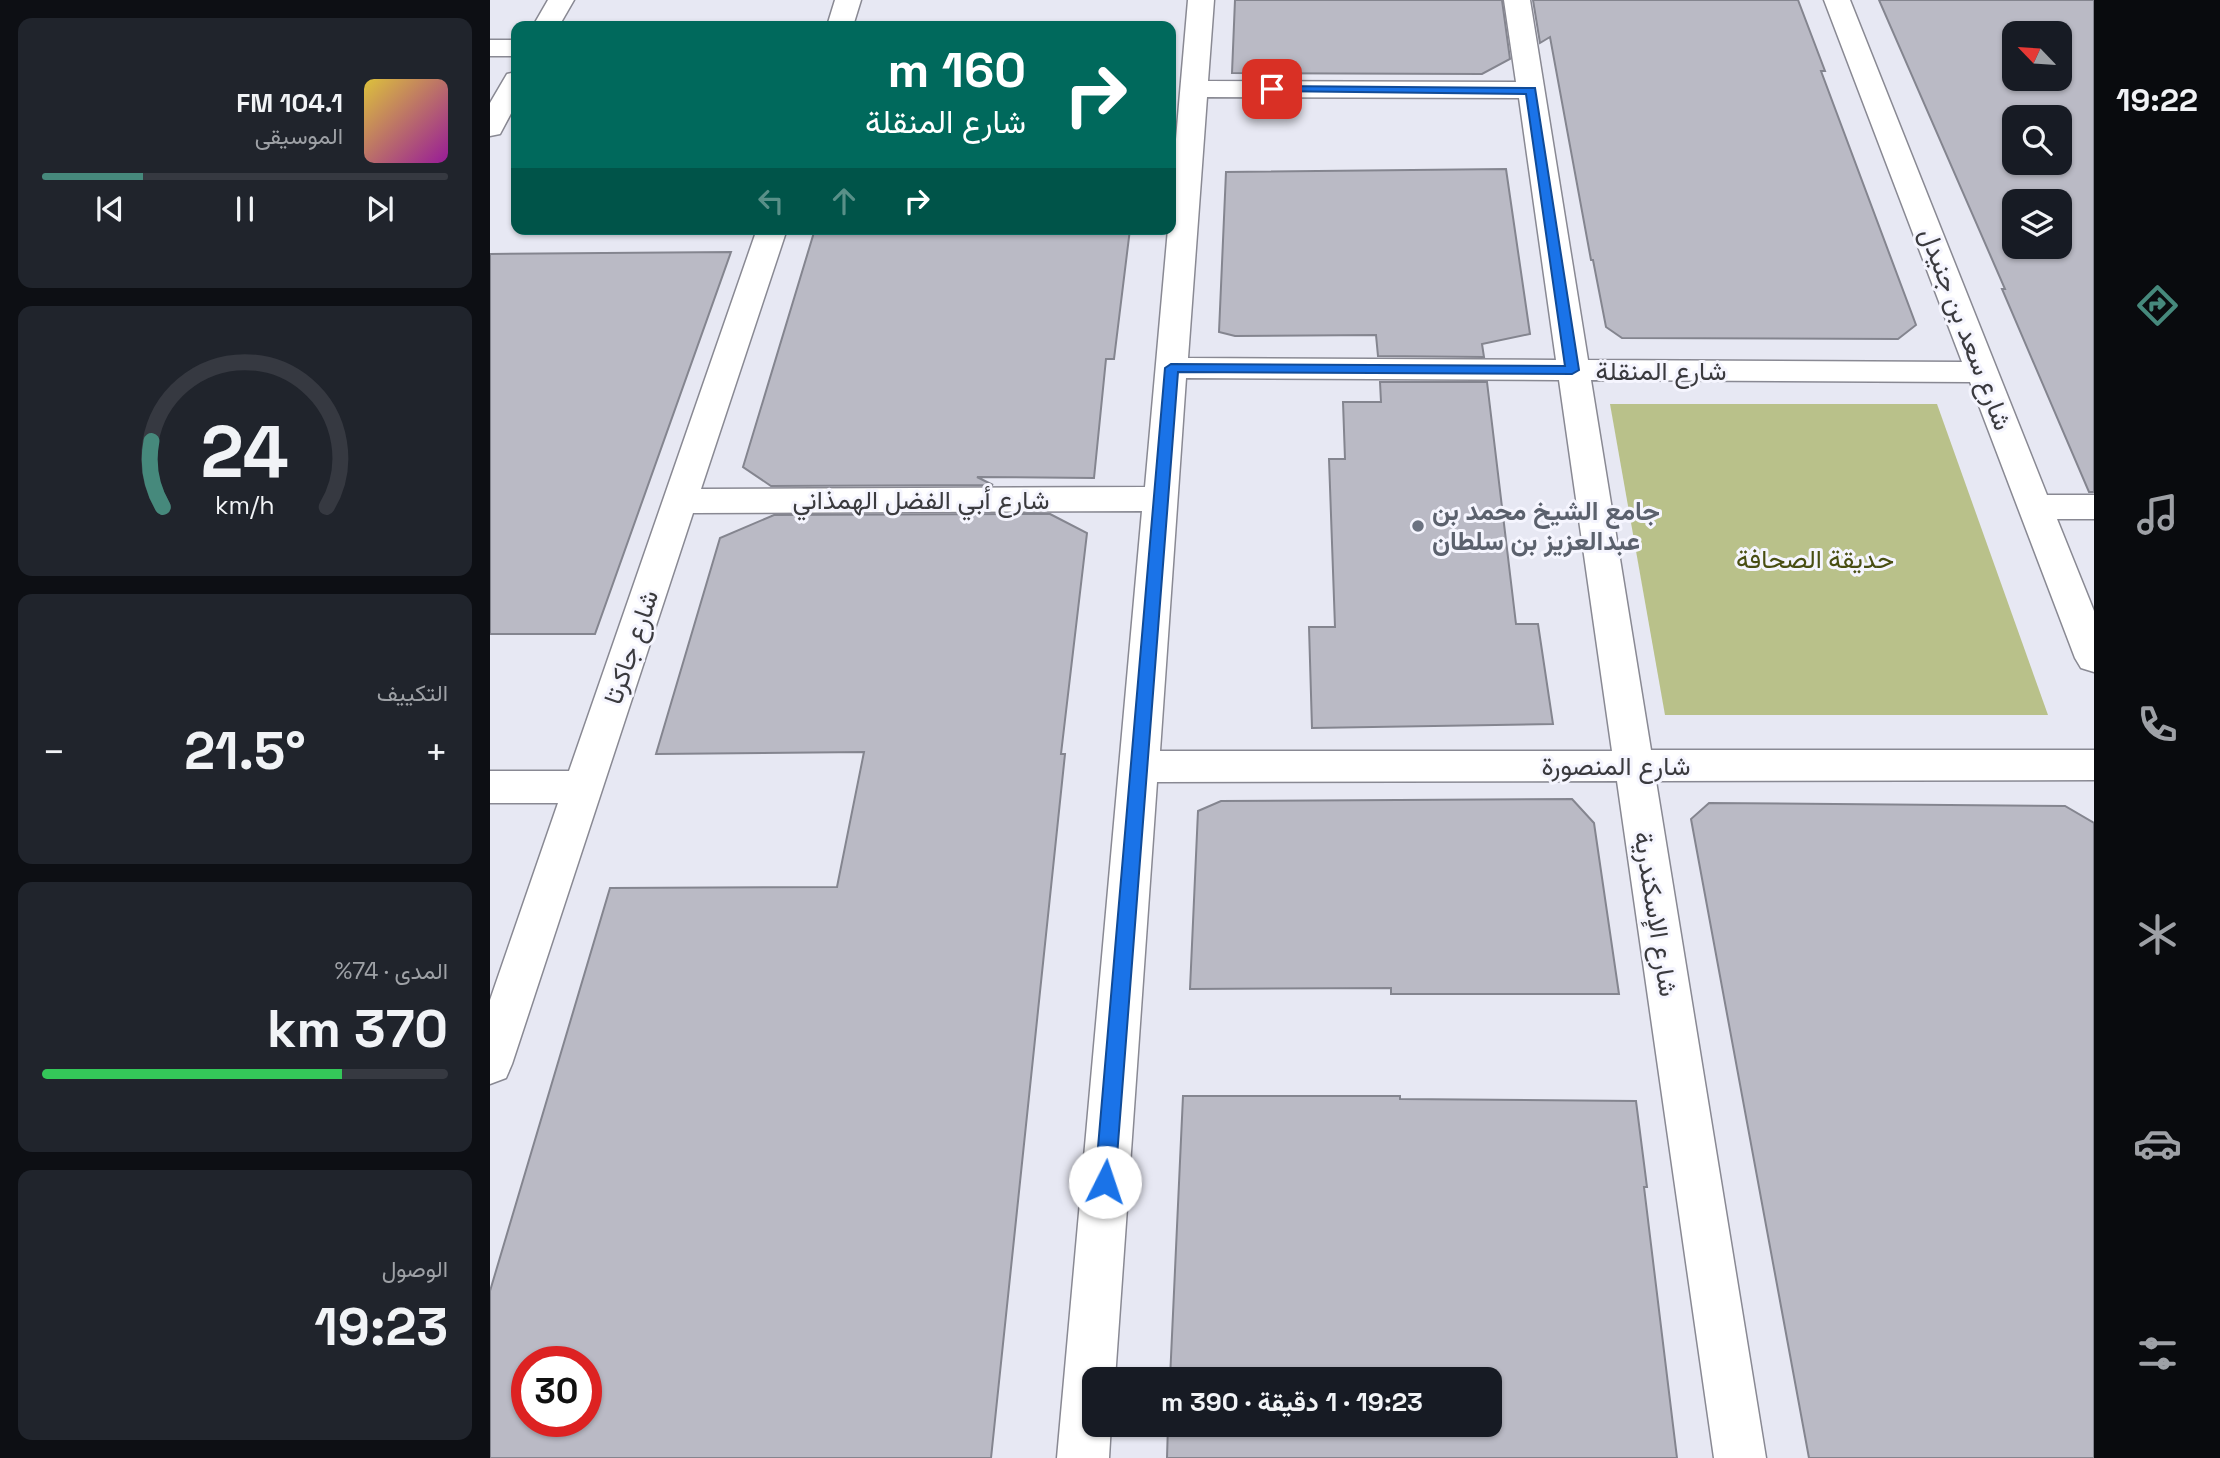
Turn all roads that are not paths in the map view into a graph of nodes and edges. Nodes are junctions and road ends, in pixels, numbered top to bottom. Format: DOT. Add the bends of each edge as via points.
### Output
graph roads {
  1 [pos="561,0"];
  2 [pos="849,0"];
  3 [pos="1201,0"];
  4 [pos="1517,0"];
  5 [pos="1837,0"];
  6 [pos="549,21"];
  7 [pos="842,21"];
  8 [pos="490,48"];
  9 [pos="511,48"];
  10 [pos="511,89"];
  11 [pos="1194,89"];
  12 [pos="1531,90"];
  13 [pos="490,128"];
  14 [pos="770,235"];
  15 [pos="1171,368"];
  16 [pos="1572,370"];
  17 [pos="1982,372"];
  18 [pos="1161,499"];
  19 [pos="682,500"];
  20 [pos="2035,507"];
  21 [pos="2094,507"];
  22 [pos="2094,658"];
  23 [pos="2094,765"];
  24 [pos="1633,766"];
  25 [pos="1137,767"];
  26 [pos="583,787"];
  27 [pos="490,788"];
  28 [pos="490,1064"];
  29 [pos="1083,1458"];
  30 [pos="1740,1458"];
  1 -- 6 [label="street"];
  2 -- 7 [label="street"];
  3 -- 11 [label="street"];
  4 -- 12 [label="street, شارع الإسكندرية"];
  5 -- 17 [label="street, شارع سعد بن جنيدل"];
  8 -- 9 [label="street"];
  10 -- 13 [label="street"];
  11 -- 12 [label="street"];
  11 -- 15 [label="street"];
  12 -- 16 [label="street, شارع الإسكندرية"];
  14 -- 19 [label="street, شارع جاكرتا"];
  15 -- 16 [label="street, شارع المنقلة"];
  15 -- 18 [label="street"];
  16 -- 17 [label="street, شارع المنقلة"];
  16 -- 24 [label="street, شارع الإسكندرية"];
  17 -- 20 [label="street, شارع سعد بن جنيدل"];
  18 -- 19 [label="street, شارع أبي الفضل الهمذاني"];
  18 -- 25 [label="street"];
  19 -- 26 [label="street, شارع جاكرتا"];
  20 -- 21 [label="street"];
  20 -- 22 [label="street, شارع سعد بن جنيدل"];
  23 -- 24 [label="street, شارع المنصورة"];
  24 -- 25 [label="street, شارع المنصورة"];
  24 -- 30 [label="street, شارع الإسكندرية"];
  25 -- 29 [label="street"];
  26 -- 27 [label="street"];
  26 -- 28 [label="street, شارع جاكرتا"];
}
